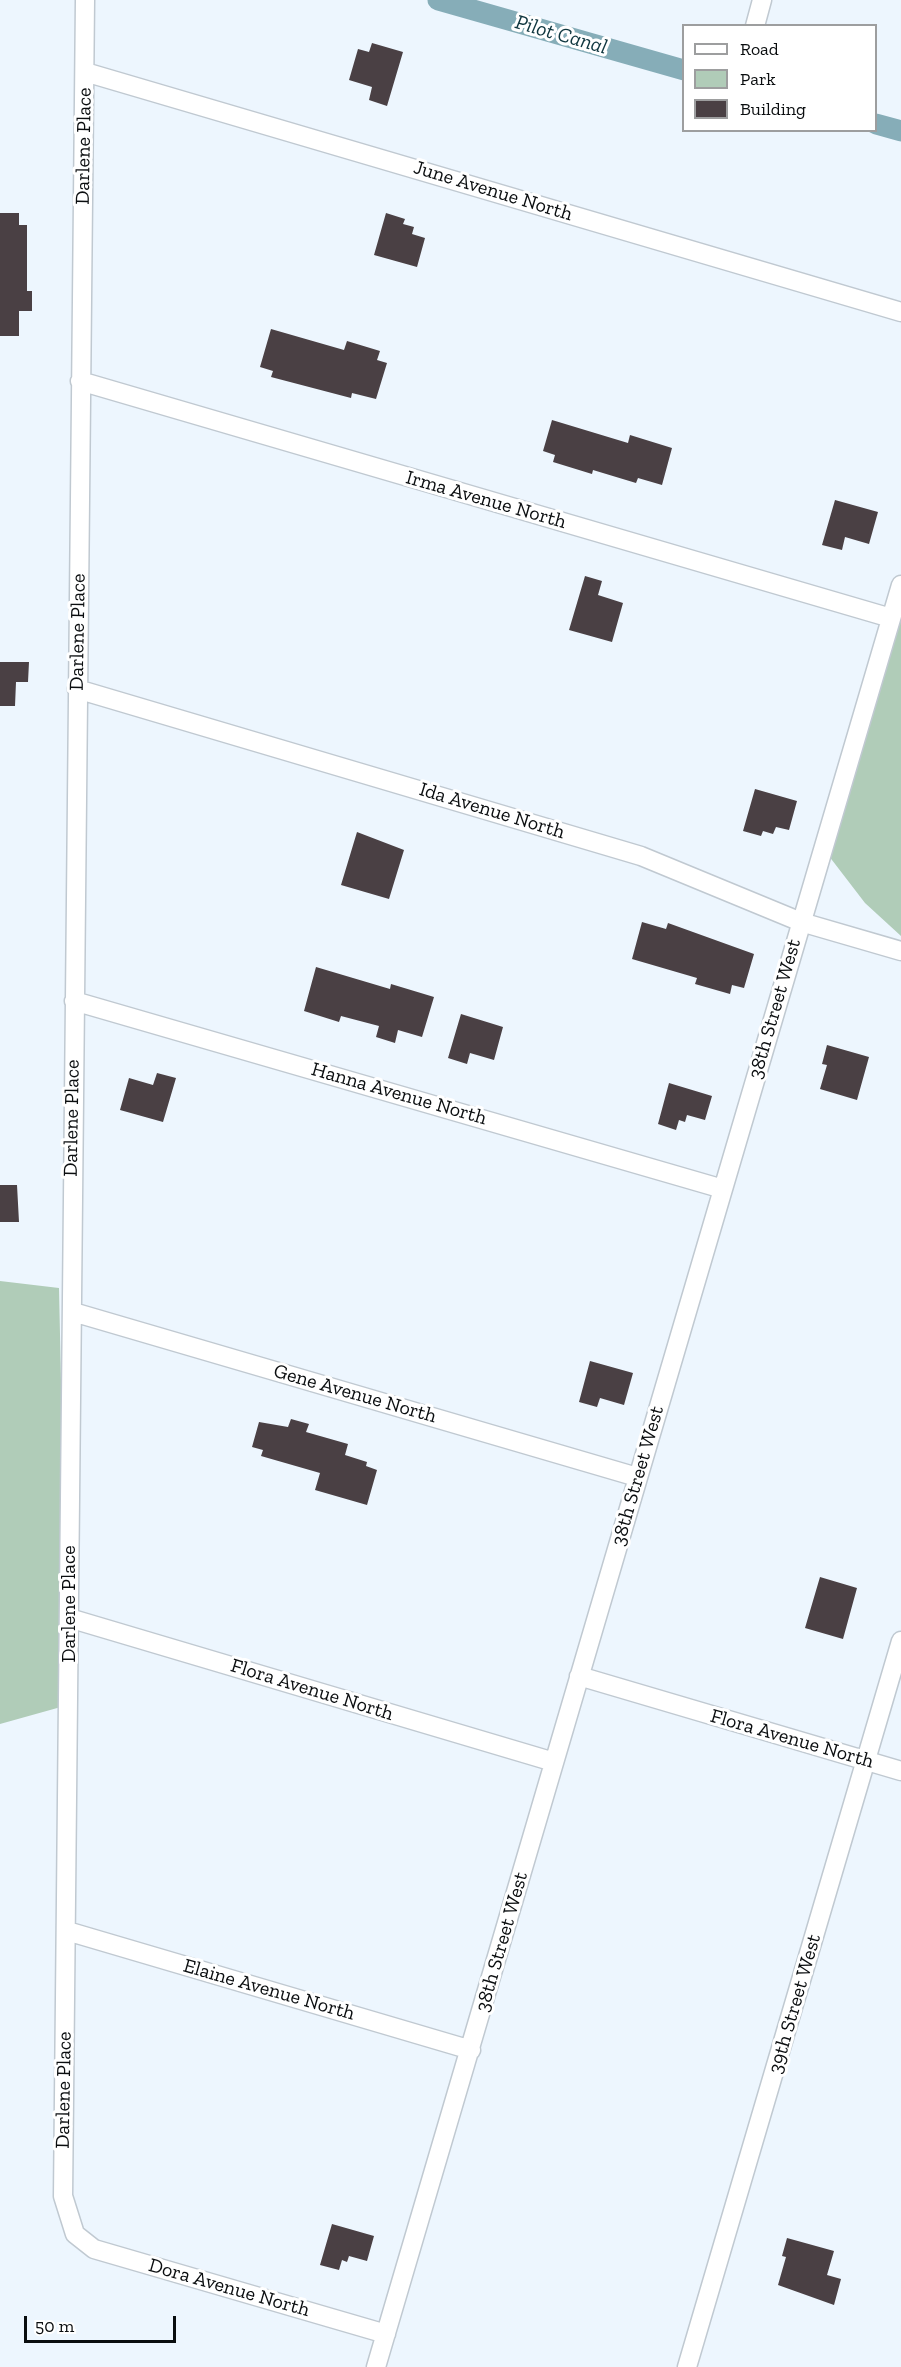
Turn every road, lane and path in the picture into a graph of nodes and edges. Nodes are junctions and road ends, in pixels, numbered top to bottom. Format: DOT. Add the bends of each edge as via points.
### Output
graph roads {
  1 [pos="85,0"];
  2 [pos="762,0"];
  3 [pos="755,24"];
  4 [pos="85,72"];
  5 [pos="901,312"];
  6 [pos="81,381"];
  7 [pos="901,585"];
  8 [pos="891,618"];
  9 [pos="78,689"];
  10 [pos="801,922"];
  11 [pos="901,951"];
  12 [pos="74,1001"];
  13 [pos="723,1189"];
  14 [pos="73,1312"];
  15 [pos="637,1477"];
  16 [pos="69,1618"];
  17 [pos="901,1641"];
  18 [pos="579,1676"];
  19 [pos="867,1761"];
  20 [pos="554,1762"];
  21 [pos="901,1771"];
  22 [pos="67,1930"];
  23 [pos="471,2050"];
  24 [pos="75,2234"];
  25 [pos="386,2334"];
  26 [pos="376,2367"];
  27 [pos="687,2367"];
  1 -- 4 [label="street, Darlene Place"];
  2 -- 3 [label="street"];
  4 -- 5 [label="street, June Avenue North"];
  4 -- 6 [label="street, Darlene Place"];
  6 -- 8 [label="street, Irma Avenue North"];
  6 -- 9 [label="street, Darlene Place"];
  7 -- 8 [label="street, 38th Street West"];
  8 -- 10 [label="street, 38th Street West"];
  9 -- 10 [label="street, Ida Avenue North" via="641,856"];
  9 -- 12 [label="street, Darlene Place"];
  10 -- 11 [label="street, Ida Avenue North"];
  10 -- 13 [label="street, 38th Street West"];
  12 -- 13 [label="street, Hanna Avenue North"];
  12 -- 14 [label="street, Darlene Place" via="70,1247"];
  13 -- 15 [label="street, 38th Street West"];
  14 -- 15 [label="street, Gene Avenue North"];
  14 -- 16 [label="street, Darlene Place"];
  15 -- 18 [label="street, 38th Street West"];
  16 -- 20 [label="street, Flora Avenue North"];
  16 -- 22 [label="street, Darlene Place"];
  17 -- 19 [label="street, 39th Street West"];
  18 -- 19 [label="street, Flora Avenue North"];
  18 -- 20 [label="street, 38th Street West"];
  19 -- 21 [label="street, Flora Avenue North"];
  19 -- 27 [label="street, 39th Street West"];
  20 -- 23 [label="street, 38th Street West"];
  22 -- 23 [label="street, Elaine Avenue North"];
  22 -- 24 [label="street, Darlene Place" via="63,2196"];
  23 -- 25 [label="street, 38th Street West"];
  24 -- 25 [label="street, Dora Avenue North" via="94,2248"];
  25 -- 26 [label="street, 38th Street West"];
}
